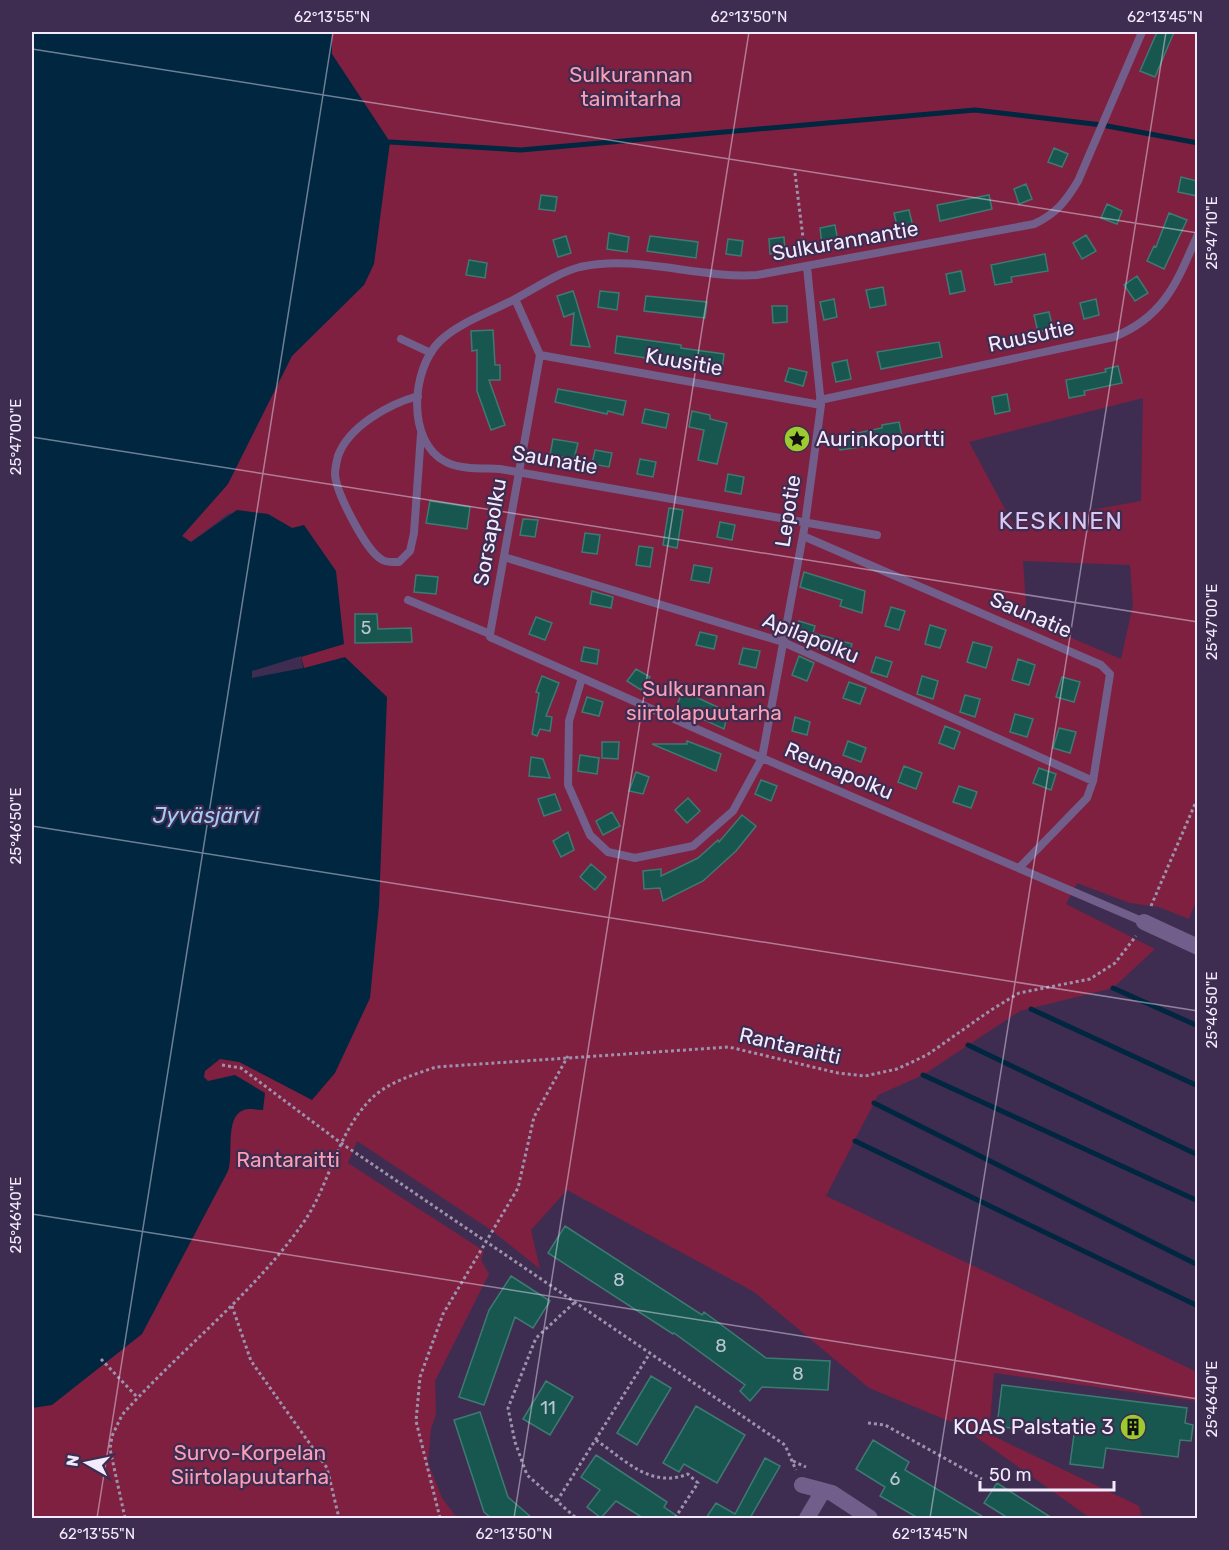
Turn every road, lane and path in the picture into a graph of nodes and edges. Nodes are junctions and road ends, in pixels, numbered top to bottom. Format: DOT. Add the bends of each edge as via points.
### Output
graph roads {
  1 [pos="1142,32"];
  2 [pos="795,173"];
  3 [pos="1197,234"];
  4 [pos="807,267"];
  5 [pos="515,299"];
  6 [pos="451,332"];
  7 [pos="401,339"];
  8 [pos="430,353"];
  9 [pos="540,355"];
  10 [pos="418,396"];
  11 [pos="820,403"];
  12 [pos="421,428"];
  13 [pos="519,472"];
  14 [pos="805,524"];
  15 [pos="877,535"];
  16 [pos="803,536"];
  17 [pos="504,557"];
  18 [pos="408,600"];
  19 [pos="490,634"];
  20 [pos="783,642"];
  21 [pos="582,678"];
  22 [pos="762,758"];
  23 [pos="1093,781"];
  24 [pos="1197,798"];
  25 [pos="1019,868"];
  26 [pos="1144,922"];
  27 [pos="1197,947"];
  28 [pos="568,1056"];
  29 [pos="222,1065"];
  30 [pos="340,1143"];
  31 [pos="485,1240"];
  32 [pos="575,1302"];
  33 [pos="232,1306"];
  34 [pos="650,1353"];
  35 [pos="101,1359"];
  36 [pos="137,1398"];
  37 [pos="868,1423"];
  38 [pos="596,1440"];
  39 [pos="982,1479"];
  40 [pos="802,1485"];
  41 [pos="822,1491"];
  42 [pos="557,1502"];
  43 [pos="852,1514"];
  44 [pos="575,1517"];
  45 [pos="124,1518"];
  46 [pos="339,1518"];
  47 [pos="440,1518"];
  48 [pos="675,1518"];
  49 [pos="807,1518"];
  50 [pos="870,1518"];
  1 -- 4 [label="lane, Sulkurannantie" via="1078,181 1065,203 1051,216 1034,224"];
  2 -- 4 [label="path"];
  3 -- 11 [label="lane, Ruusutie" via="1167,298 1134,329 1114,337"];
  4 -- 5 [label="lane, Sulkurannantie" via="729,277 601,264 560,275"];
  4 -- 11 [label="lane, Lepotie"];
  5 -- 6 [label="lane, Sulkurannantie"];
  5 -- 9 [label="lane"];
  6 -- 8 [label="lane, Saunatie"];
  7 -- 8 [label="lane"];
  8 -- 10 [label="lane, Saunatie"];
  9 -- 11 [label="lane, Kuusitie"];
  9 -- 13 [label="lane, Sorsapolku"];
  10 -- 12 [label="lane, Saunatie"];
  10 -- 12 [label="lane" via="382,412 351,435 338,456 335,474 340,493 371,552 383,561 399,562 410,551"];
  11 -- 14 [label="lane, Lepotie"];
  12 -- 13 [label="lane, Saunatie" via="425,442 447,463"];
  13 -- 14 [label="lane, Saunatie"];
  13 -- 17 [label="lane, Sorsapolku"];
  14 -- 15 [label="lane, Saunatie"];
  14 -- 16 [label="lane, Lepotie"];
  16 -- 20 [label="lane, Lepotie"];
  16 -- 23 [label="lane, Saunatie" via="1101,665 1110,674"];
  17 -- 19 [label="lane, Sorsapolku"];
  17 -- 20 [label="lane, Apilapolku"];
  18 -- 19 [label="lane, Reunapolku"];
  19 -- 21 [label="lane, Reunapolku"];
  20 -- 22 [label="lane, Lepotie"];
  20 -- 23 [label="lane, Apilapolku"];
  21 -- 22 [label="lane, Reunapolku"];
  21 -- 22 [label="lane, Lepotie" via="569,722 568,785 590,836 608,852 634,858 693,846 732,811"];
  22 -- 25 [label="lane, Reunapolku"];
  23 -- 25 [label="lane" via="1087,798"];
  24 -- 26 [label="path, Rantaraitti"];
  25 -- 26 [label="lane, Reunapolku"];
  26 -- 27 [label="street"];
  26 -- 28 [label="path, Rantaraitti" via="1115,963 1090,979 1019,993 927,1055 897,1069 865,1076 838,1073 729,1047"];
  28 -- 30 [label="path, Rantaraitti" via="436,1067 403,1078 373,1098 353,1120"];
  28 -- 31 [label="path" via="534,1117 518,1188"];
  29 -- 30 [label="path" via="241,1068"];
  30 -- 31 [label="path"];
  30 -- 33 [label="path, Rantaraitti" via="320,1194 301,1226"];
  31 -- 32 [label="path"];
  31 -- 47 [label="path" via="443,1314 420,1377 416,1421"];
  32 -- 34 [label="path"];
  32 -- 42 [label="path" via="536,1338 508,1408 527,1475"];
  33 -- 36 [label="path, Rantaraitti"];
  33 -- 46 [label="path" via="251,1361 327,1468"];
  34 -- 38 [label="path"];
  34 -- 40 [label="path" via="784,1444"];
  35 -- 36 [label="path"];
  36 -- 45 [label="path, Rantaraitti" via="122,1415 110,1449"];
  37 -- 39 [label="path" via="885,1425"];
  38 -- 42 [label="path"];
  38 -- 48 [label="path" via="646,1474 673,1480 688,1474 698,1483"];
  40 -- 41 [label="street"];
  41 -- 43 [label="street" via="832,1493"];
  41 -- 49 [label="street"];
  42 -- 44 [label="path"];
  43 -- 50 [label="street"];
}
